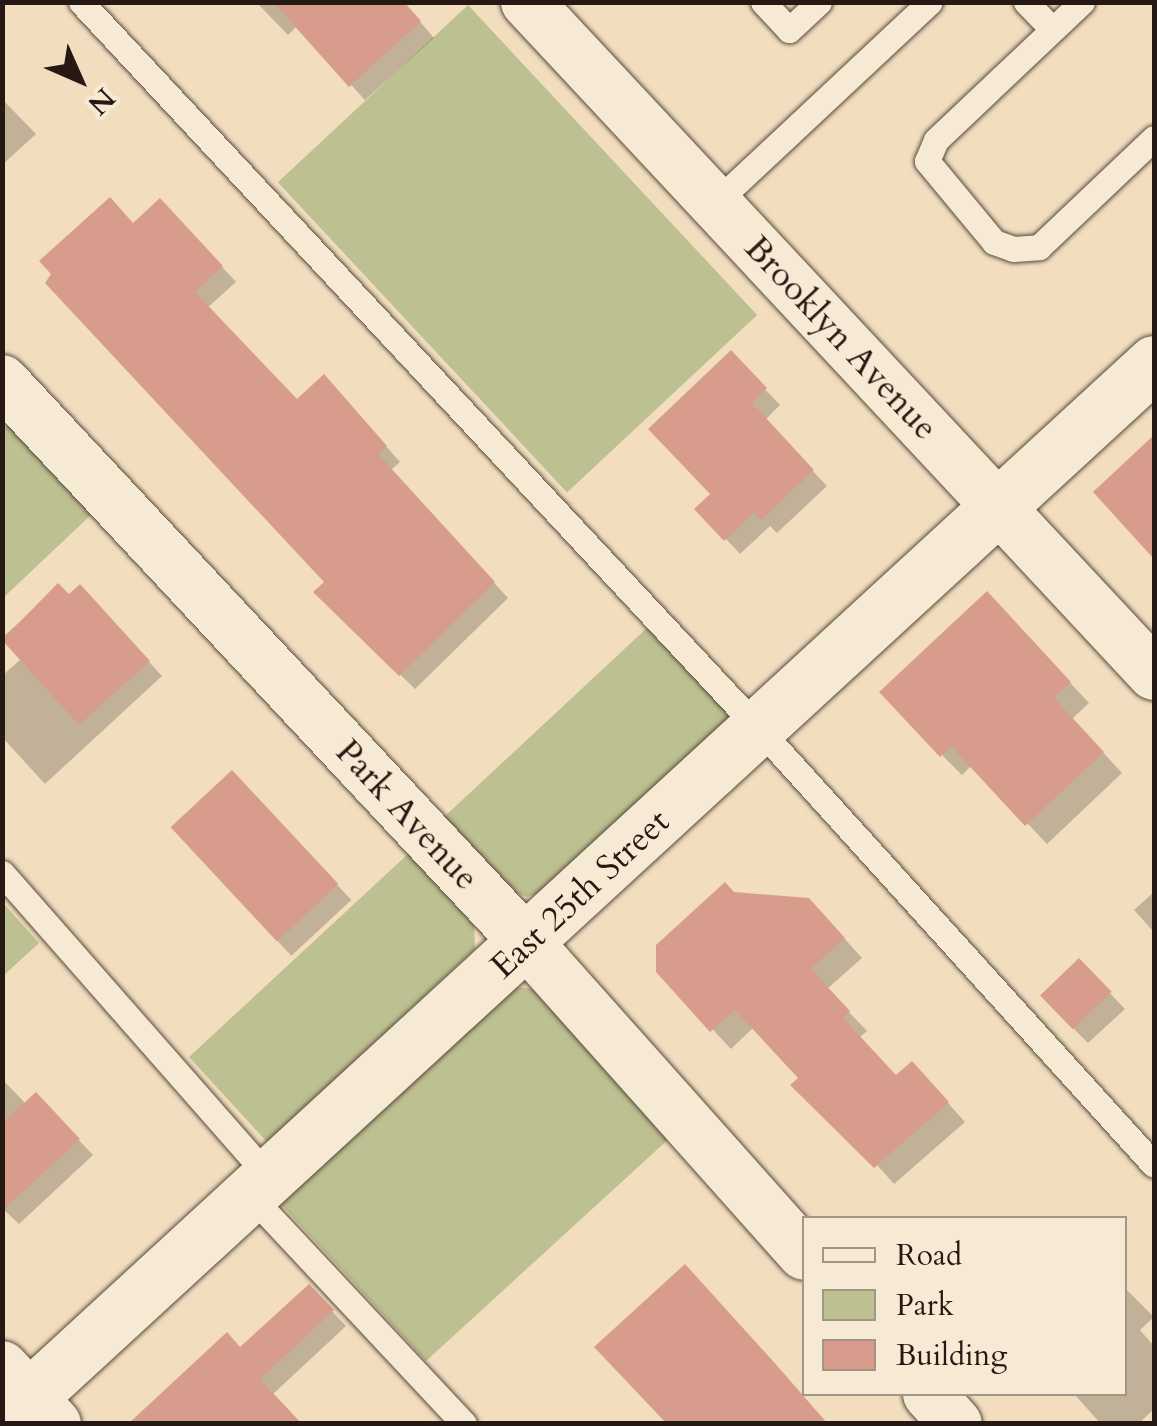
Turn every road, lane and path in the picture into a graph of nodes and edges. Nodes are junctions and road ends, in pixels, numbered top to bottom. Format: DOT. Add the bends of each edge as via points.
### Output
graph roads {
  1 [pos="81,2"];
  2 [pos="526,2"];
  3 [pos="763,2"];
  4 [pos="819,2"];
  5 [pos="930,2"];
  6 [pos="1026,2"];
  7 [pos="1082,2"];
  8 [pos="1051,28"];
  9 [pos="1154,138"];
  10 [pos="715,204"];
  11 [pos="1154,363"];
  12 [pos="2,381"];
  13 [pos="999,506"];
  14 [pos="1154,674"];
  15 [pos="759,728"];
  16 [pos="2,872"];
  17 [pos="527,943"];
  18 [pos="1154,1166"];
  19 [pos="258,1185"];
  20 [pos="802,1252"];
  21 [pos="932,1396"];
  22 [pos="22,1402"];
  23 [pos="464,1424"];
  24 [pos="956,1424"];
  1 -- 15 [label="lane"];
  2 -- 10 [label="street, Brooklyn Avenue"];
  3 -- 4 [label="lane" via="789,30"];
  5 -- 10 [label="lane"];
  6 -- 8 [label="lane"];
  7 -- 8 [label="lane"];
  8 -- 9 [label="lane" via="936,140 926,160 994,242 1039,247"];
  10 -- 13 [label="street, Brooklyn Avenue"];
  11 -- 13 [label="street, East 25th Street"];
  12 -- 17 [label="street, Park Avenue"];
  13 -- 14 [label="street, Brooklyn Avenue"];
  13 -- 15 [label="street, East 25th Street"];
  15 -- 17 [label="street, East 25th Street"];
  15 -- 18 [label="lane"];
  16 -- 19 [label="lane"];
  17 -- 19 [label="street, East 25th Street"];
  17 -- 20 [label="street, Park Avenue"];
  19 -- 22 [label="street, East 25th Street"];
  19 -- 23 [label="lane"];
  21 -- 24 [label="street"];
}
